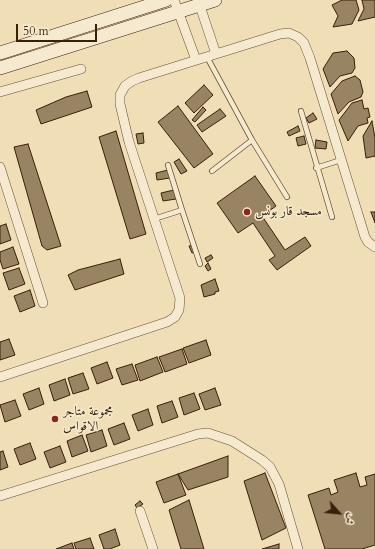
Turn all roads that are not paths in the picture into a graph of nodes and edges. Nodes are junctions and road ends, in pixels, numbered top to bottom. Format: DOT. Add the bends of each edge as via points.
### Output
graph roads {
  1 [pos="166,0"];
  2 [pos="215,0"];
  3 [pos="199,3"];
  4 [pos="176,6"];
  5 [pos="0,53"];
  6 [pos="212,55"];
  7 [pos="196,60"];
  8 [pos="0,68"];
  9 [pos="81,69"];
  10 [pos="0,92"];
  11 [pos="301,111"];
  12 [pos="252,140"];
  13 [pos="341,160"];
  14 [pos="168,165"];
  15 [pos="0,167"];
  16 [pos="316,168"];
  17 [pos="212,171"];
  18 [pos="287,197"];
  19 [pos="182,210"];
  20 [pos="332,217"];
  21 [pos="154,219"];
  22 [pos="375,247"];
  23 [pos="200,264"];
  24 [pos="43,303"];
  25 [pos="0,377"];
  26 [pos="0,496"];
  27 [pos="140,511"];
  28 [pos="153,549"];
  29 [pos="298,549"];
  1 -- 5 [label="main road"];
  2 -- 3 [label="main road"];
  3 -- 4 [label="main road"];
  3 -- 6 [label="street"];
  4 -- 7 [label="street"];
  4 -- 8 [label="main road"];
  6 -- 7 [label="street"];
  6 -- 12 [label="lane"];
  6 -- 13 [label="street" via="280,34 289,33 298,37 310,58"];
  7 -- 21 [label="street" via="132,81 120,95 127,134"];
  9 -- 10 [label="street"];
  11 -- 16 [label="lane"];
  12 -- 17 [label="lane"];
  12 -- 18 [label="lane"];
  13 -- 16 [label="lane"];
  13 -- 22 [label="street" via="365,236"];
  14 -- 19 [label="lane"];
  15 -- 24 [label="street"];
  16 -- 20 [label="lane"];
  19 -- 21 [label="lane"];
  19 -- 23 [label="lane"];
  21 -- 25 [label="street" via="180,298 179,310 175,317 168,322"];
  26 -- 29 [label="street" via="208,433 232,441 270,467 279,484"];
  27 -- 28 [label="street"];
}
